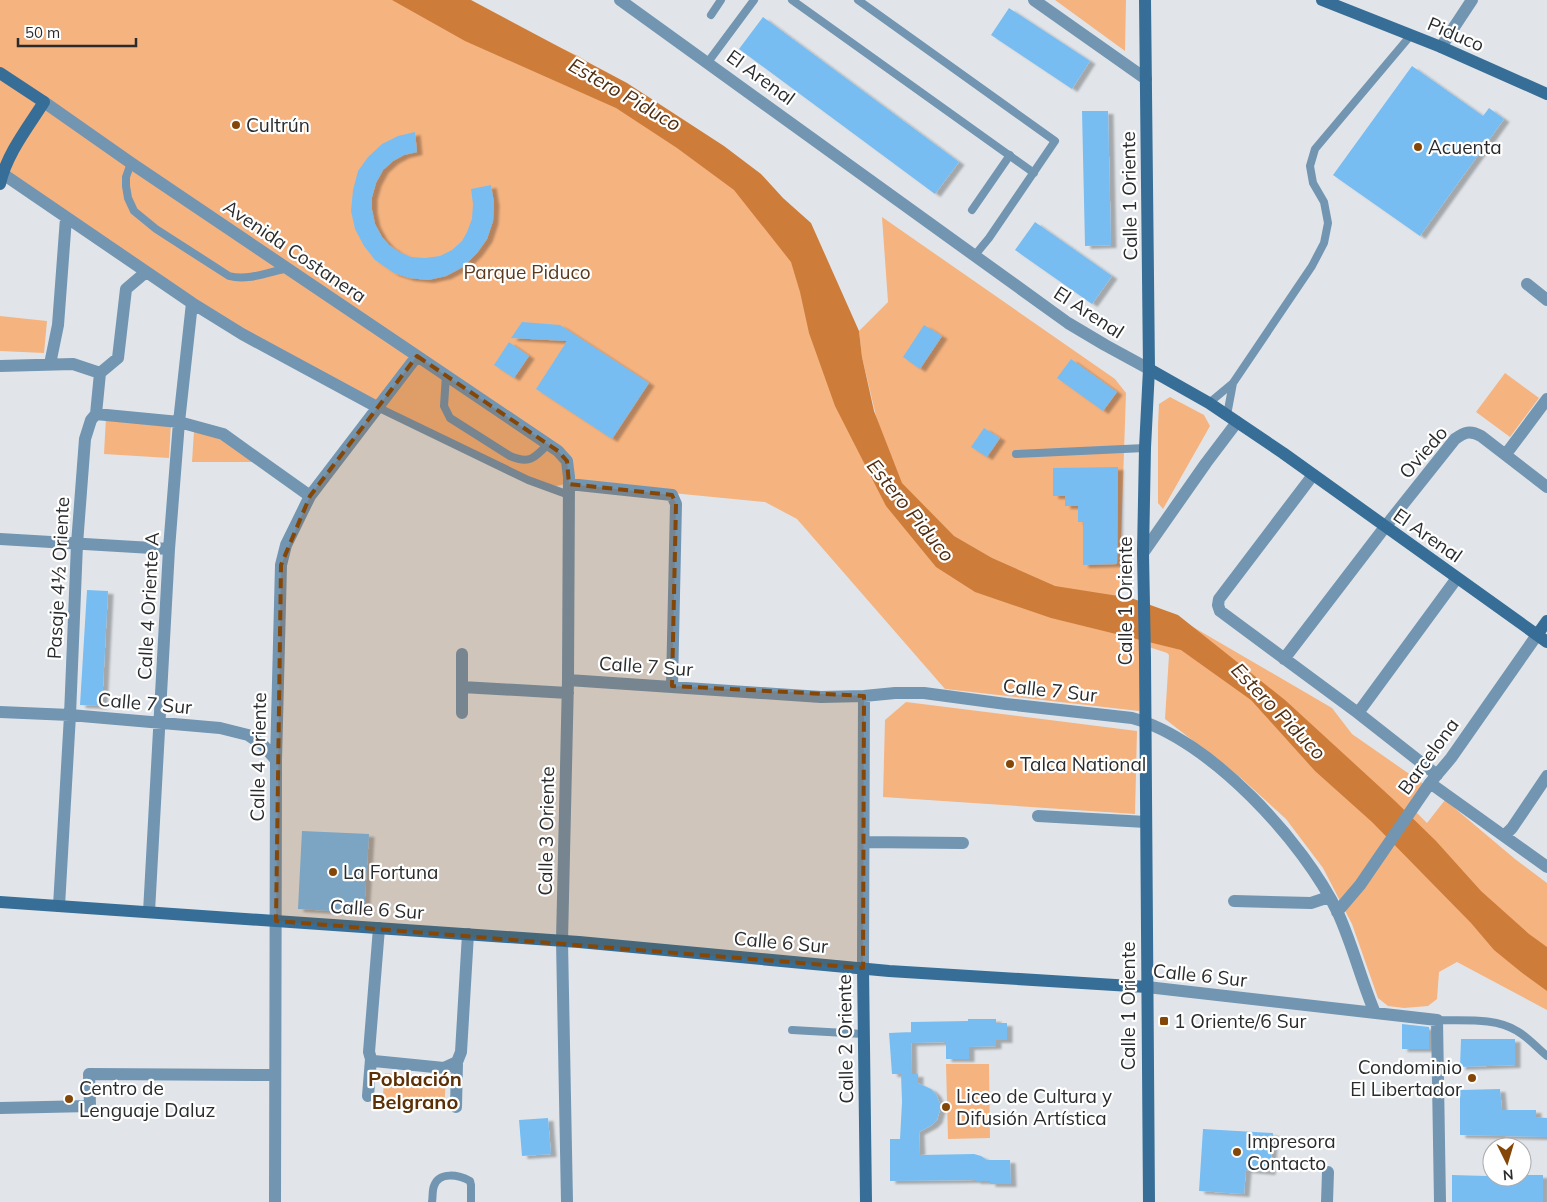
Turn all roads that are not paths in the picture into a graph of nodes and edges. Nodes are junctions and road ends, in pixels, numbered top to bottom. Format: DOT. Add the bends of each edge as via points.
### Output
graph roads {
  1 [pos="620,0"];
  2 [pos="721,0"];
  3 [pos="754,0"];
  4 [pos="792,0"];
  5 [pos="858,0"];
  6 [pos="1034,0"];
  7 [pos="1145,0"];
  8 [pos="1322,0"];
  9 [pos="1472,0"];
  10 [pos="711,15"];
  11 [pos="1411,35"];
  12 [pos="1441,48"];
  13 [pos="708,62"];
  14 [pos="0,73"];
  15 [pos="1146,79"];
  16 [pos="1547,94"];
  17 [pos="44,102"];
  18 [pos="1010,155"];
  19 [pos="131,163"];
  20 [pos="1034,172"];
  21 [pos="1,177"];
  22 [pos="972,210"];
  23 [pos="66,218"];
  24 [pos="975,255"];
  25 [pos="288,268"];
  26 [pos="146,272"];
  27 [pos="1527,284"];
  28 [pos="1547,300"];
  29 [pos="192,303"];
  30 [pos="418,356"];
  31 [pos="50,364"];
  32 [pos="0,366"];
  33 [pos="1149,369"];
  34 [pos="100,373"];
  35 [pos="446,375"];
  36 [pos="1233,383"];
  37 [pos="1547,399"];
  38 [pos="1209,403"];
  39 [pos="377,407"];
  40 [pos="96,414"];
  41 [pos="1232,418"];
  42 [pos="179,422"];
  43 [pos="548,444"];
  44 [pos="1145,448"];
  45 [pos="1016,454"];
  46 [pos="1506,454"];
  47 [pos="567,461"];
  48 [pos="1313,475"];
  49 [pos="1547,487"];
  50 [pos="569,490"];
  51 [pos="310,496"];
  52 [pos="1385,528"];
  53 [pos="0,539"];
  54 [pos="78,544"];
  55 [pos="169,549"];
  56 [pos="1143,553"];
  57 [pos="1456,578"];
  58 [pos="1547,621"];
  59 [pos="1542,638"];
  60 [pos="462,654"];
  61 [pos="1284,659"];
  62 [pos="568,686"];
  63 [pos="672,686"];
  64 [pos="462,687"];
  65 [pos="864,696"];
  66 [pos="0,712"];
  67 [pos="462,713"];
  68 [pos="1358,713"];
  69 [pos="70,715"];
  70 [pos="1145,721"];
  71 [pos="160,723"];
  72 [pos="276,760"];
  73 [pos="1547,776"];
  74 [pos="1433,779"];
  75 [pos="1038,816"];
  76 [pos="1146,822"];
  77 [pos="1504,836"];
  78 [pos="864,842"];
  79 [pos="963,843"];
  80 [pos="1547,867"];
  81 [pos="1329,897"];
  82 [pos="1234,901"];
  83 [pos="0,902"];
  84 [pos="59,906"];
  85 [pos="149,912"];
  86 [pos="1337,912"];
  87 [pos="276,921"];
  88 [pos="379,928"];
  89 [pos="468,934"];
  90 [pos="562,941"];
  91 [pos="863,968"];
  92 [pos="1147,987"];
  93 [pos="1375,1013"];
  94 [pos="1437,1020"];
  95 [pos="792,1030"];
  96 [pos="864,1034"];
  97 [pos="1547,1056"];
  98 [pos="371,1059"];
  99 [pos="457,1062"];
  100 [pos="275,1075"];
  101 [pos="368,1096"];
  102 [pos="456,1107"];
  103 [pos="0,1108"];
  104 [pos="1328,1172"];
  105 [pos="275,1202"];
  106 [pos="432,1202"];
  107 [pos="471,1202"];
  108 [pos="567,1202"];
  109 [pos="866,1202"];
  110 [pos="1149,1202"];
  111 [pos="1328,1202"];
  112 [pos="1440,1202"];
  1 -- 13 [label="street, El Arenal"];
  2 -- 10 [label="lane"];
  3 -- 13 [label="lane"];
  4 -- 18 [label="lane"];
  5 -- 20 [label="lane" via="1056,141"];
  6 -- 15 [label="street"];
  7 -- 15 [label="street, Calle 1 Oriente"];
  8 -- 11 [label="street, Piduco"];
  9 -- 12 [label="street"];
  11 -- 12 [label="street, Piduco"];
  11 -- 36 [label="lane" via="1315,149 1310,166 1324,202 1328,224 1324,243"];
  12 -- 16 [label="street, Piduco"];
  13 -- 24 [label="street, El Arenal"];
  14 -- 17 [label="street, Avenida Costanera"];
  15 -- 33 [label="street, Calle 1 Oriente"];
  17 -- 19 [label="street, Avenida Costanera"];
  17 -- 21 [label="street"];
  18 -- 20 [label="lane"];
  18 -- 22 [label="lane"];
  19 -- 25 [label="street, Avenida Costanera"];
  19 -- 25 [label="lane" via="126,177 128,198 134,211 156,229 229,276 254,276"];
  20 -- 24 [label="lane"];
  21 -- 23 [label="street"];
  23 -- 26 [label="street"];
  23 -- 31 [label="street" via="58,325"];
  24 -- 33 [label="street, El Arenal" via="1068,322"];
  25 -- 30 [label="street, Avenida Costanera"];
  26 -- 29 [label="street"];
  26 -- 34 [label="street" via="126,289 118,358"];
  27 -- 28 [label="street"];
  29 -- 39 [label="street" via="242,334"];
  29 -- 42 [label="street, Calle 4 Oriente A"];
  30 -- 35 [label="street, Avenida Costanera"];
  30 -- 39 [label="street, Calle 4 Oriente"];
  31 -- 32 [label="street"];
  31 -- 34 [label="street" via="74,364"];
  33 -- 38 [label="street, El Arenal"];
  33 -- 44 [label="street, Calle 1 Oriente"];
  34 -- 40 [label="street, Pasaje 4½ Oriente"];
  35 -- 43 [label="street, Avenida Costanera"];
  35 -- 43 [label="lane" via="444,406 450,418 520,460 533,458"];
  36 -- 38 [label="lane"];
  36 -- 41 [label="lane"];
  37 -- 46 [label="street"];
  38 -- 41 [label="street, El Arenal"];
  39 -- 50 [label="lane" via="528,480"];
  39 -- 51 [label="street, Calle 4 Oriente"];
  40 -- 42 [label="street"];
  40 -- 54 [label="street, Pasaje 4½ Oriente" via="85,438"];
  41 -- 48 [label="street, El Arenal"];
  41 -- 56 [label="street" via="1206,463"];
  42 -- 51 [label="street" via="223,434"];
  42 -- 55 [label="street, Calle 4 Oriente A"];
  43 -- 47 [label="street, Avenida Costanera"];
  44 -- 45 [label="lane"];
  44 -- 56 [label="street, Calle 1 Oriente"];
  46 -- 49 [label="street, Oviedo"];
  46 -- 52 [label="street, Oviedo" via="1472,431 1463,434 1455,439"];
  47 -- 50 [label="street, Calle 3 Oriente"];
  48 -- 52 [label="street, El Arenal"];
  48 -- 61 [label="street" via="1218,605 1220,611"];
  50 -- 62 [label="street, Calle 3 Oriente"];
  50 -- 63 [label="street" via="672,495 676,504"];
  51 -- 72 [label="street, Calle 4 Oriente" via="286,546 281,566"];
  52 -- 57 [label="street, El Arenal"];
  52 -- 61 [label="street"];
  53 -- 54 [label="street"];
  54 -- 55 [label="street"];
  54 -- 69 [label="street, Pasaje 4½ Oriente"];
  55 -- 71 [label="street, Calle 4 Oriente A"];
  56 -- 70 [label="street, Calle 1 Oriente"];
  57 -- 59 [label="street, El Arenal"];
  57 -- 68 [label="street"];
  58 -- 59 [label="street, Barcelona"];
  59 -- 74 [label="street, Barcelona"];
  60 -- 64 [label="street"];
  61 -- 68 [label="street"];
  62 -- 63 [label="street, Calle 7 Sur"];
  62 -- 64 [label="street, Calle 7 Sur"];
  62 -- 90 [label="street, Calle 3 Oriente"];
  63 -- 65 [label="street, Calle 7 Sur"];
  64 -- 67 [label="street"];
  65 -- 70 [label="street, Calle 7 Sur" via="924,693"];
  65 -- 78 [label="street, Calle 2 Oriente"];
  66 -- 69 [label="street, Calle 7 Sur"];
  68 -- 74 [label="street"];
  69 -- 71 [label="street, Calle 7 Sur"];
  69 -- 84 [label="street, Pasaje 4½ Oriente"];
  70 -- 76 [label="street, Calle 1 Oriente"];
  70 -- 81 [label="street, Calle 7 Sur" via="1200,753 1239,786 1309,862"];
  71 -- 72 [label="street, Calle 7 Sur" via="220,728 248,735 263,744"];
  71 -- 85 [label="street, Calle 4 Oriente A"];
  72 -- 87 [label="street, Calle 4 Oriente"];
  73 -- 77 [label="street"];
  74 -- 77 [label="street"];
  74 -- 86 [label="street, Barcelona" via="1360,886"];
  75 -- 76 [label="street"];
  76 -- 92 [label="street, Calle 1 Oriente"];
  77 -- 80 [label="street"];
  78 -- 79 [label="street"];
  78 -- 91 [label="street, Calle 2 Oriente"];
  81 -- 82 [label="street" via="1311,903"];
  81 -- 86 [label="street, Calle 7 Sur"];
  83 -- 84 [label="street, Calle 6 Sur"];
  84 -- 85 [label="street, Calle 6 Sur"];
  85 -- 87 [label="street, Calle 6 Sur"];
  86 -- 93 [label="street, Calle 7 Sur"];
  87 -- 88 [label="street, Calle 6 Sur"];
  87 -- 100 [label="street, Calle 4 Oriente"];
  88 -- 89 [label="street, Calle 6 Sur"];
  88 -- 98 [label="street"];
  89 -- 90 [label="street, Calle 6 Sur"];
  89 -- 99 [label="street" via="461,1052"];
  90 -- 91 [label="street, Calle 6 Sur"];
  90 -- 108 [label="street, Calle 3 Oriente"];
  91 -- 92 [label="street, Calle 6 Sur"];
  91 -- 96 [label="street, Calle 2 Oriente"];
  92 -- 93 [label="street, Calle 6 Sur"];
  92 -- 110 [label="street, Calle 1 Oriente"];
  93 -- 94 [label="street, Calle 6 Sur"];
  94 -- 97 [label="lane, Calle 6 Sur" via="1506,1025"];
  94 -- 112 [label="street"];
  95 -- 96 [label="lane"];
  96 -- 109 [label="street, Calle 2 Oriente"];
  98 -- 99 [label="street" via="444,1068"];
  98 -- 101 [label="street"];
  99 -- 102 [label="street"];
  100 -- 103 [label="street" via="89,1074 90,1106"];
  100 -- 105 [label="street, Calle 4 Oriente"];
  104 -- 111 [label="street"];
  106 -- 107 [label="lane" via="436,1182 446,1176 470,1181"];
}
